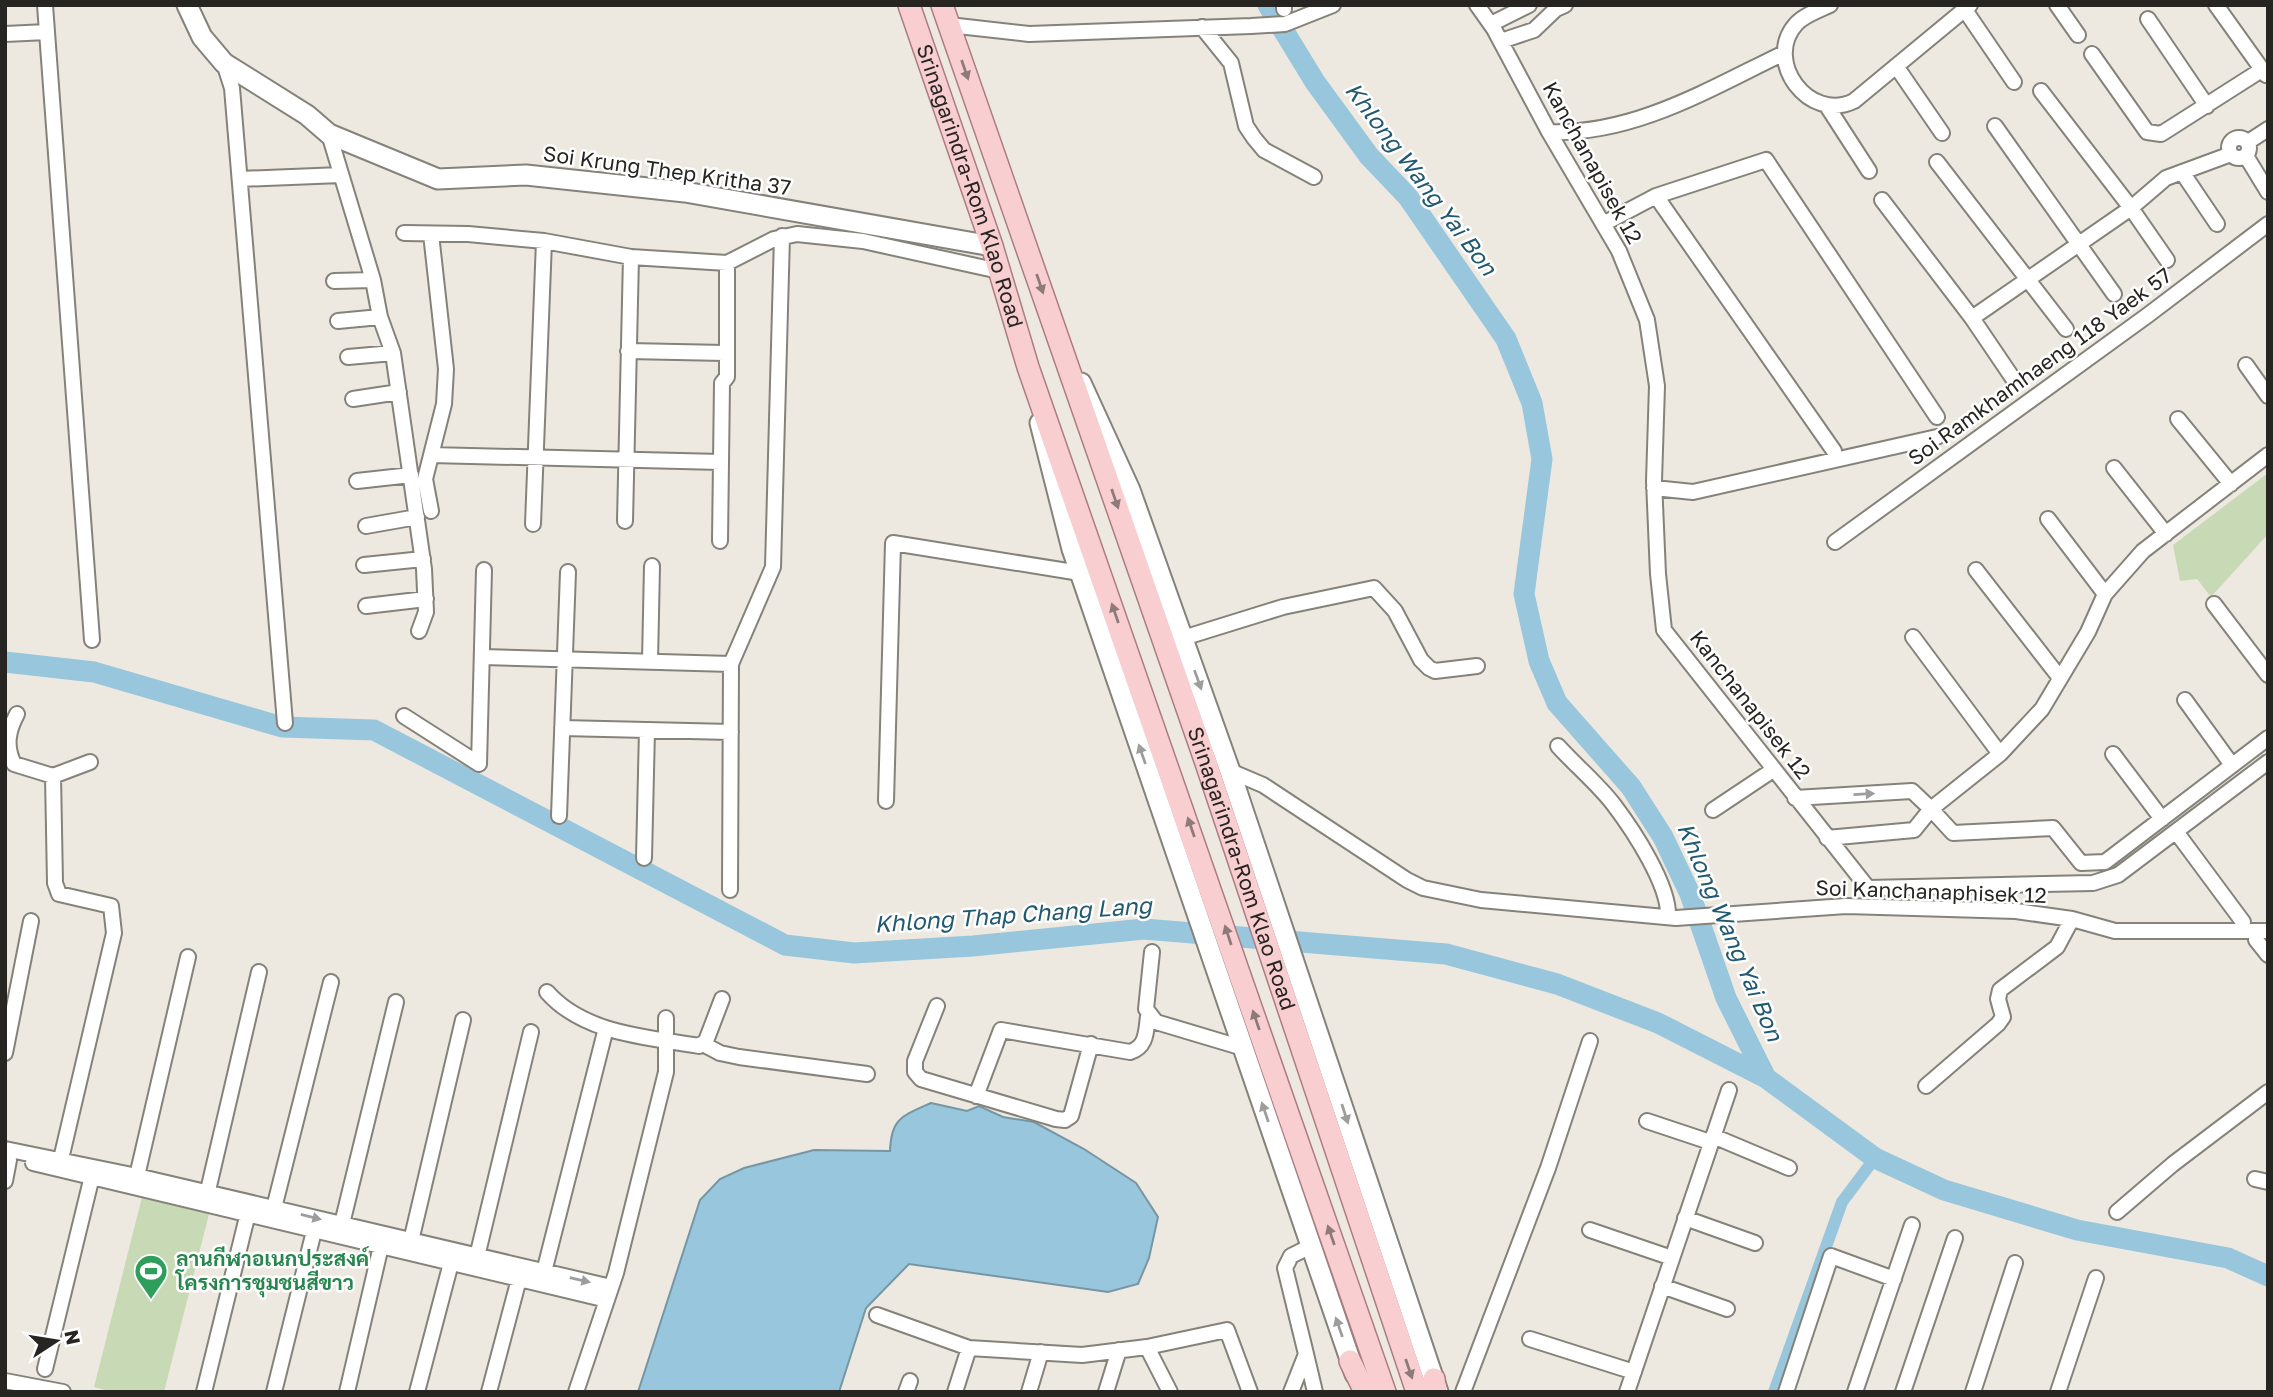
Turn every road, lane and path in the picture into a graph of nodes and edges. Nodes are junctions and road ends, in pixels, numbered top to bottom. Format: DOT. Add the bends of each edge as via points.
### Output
graph roads {
  1 [pos="45,5"];
  2 [pos="187,5"];
  3 [pos="909,5"];
  4 [pos="1333,5"];
  5 [pos="1477,5"];
  6 [pos="1530,5"];
  7 [pos="1830,5"];
  8 [pos="2057,5"];
  9 [pos="2216,5"];
  10 [pos="1561,7"];
  11 [pos="1967,7"];
  12 [pos="945,15"];
  13 [pos="2148,19"];
  14 [pos="1491,24"];
  15 [pos="1202,27"];
  16 [pos="47,32"];
  17 [pos="5,34"];
  18 [pos="2078,36"];
  19 [pos="1501,41"];
  20 [pos="1784,53"];
  21 [pos="2092,54"];
  22 [pos="224,63"];
  23 [pos="1896,66"];
  24 [pos="2265,73"];
  25 [pos="2014,82"];
  26 [pos="2041,91"];
  27 [pos="1827,106"];
  28 [pos="2207,106"];
  29 [pos="1995,126"];
  30 [pos="2268,129"];
  31 [pos="1549,132"];
  32 [pos="1942,133"];
  33 [pos="330,134"];
  34 [pos="2247,149"];
  35 [pos="1937,162"];
  36 [pos="1869,172"];
  37 [pos="2182,172"];
  38 [pos="341,175"];
  39 [pos="1314,177"];
  40 [pos="240,179"];
  41 [pos="2268,191"];
  42 [pos="1656,195"];
  43 [pos="1882,200"];
  44 [pos="2132,208"];
  45 [pos="1603,223"];
  46 [pos="2217,224"];
  47 [pos="2268,224"];
  48 [pos="404,233"];
  49 [pos="431,233"];
  50 [pos="782,236"];
  51 [pos="544,241"];
  52 [pos="2079,245"];
  53 [pos="992,246"];
  54 [pos="631,257"];
  55 [pos="2167,260"];
  56 [pos="727,263"];
  57 [pos="999,271"];
  58 [pos="373,280"];
  59 [pos="2030,280"];
  60 [pos="334,281"];
  61 [pos="2114,294"];
  62 [pos="380,317"];
  63 [pos="1972,318"];
  64 [pos="338,321"];
  65 [pos="2066,329"];
  66 [pos="1061,344"];
  67 [pos="628,351"];
  68 [pos="393,353"];
  69 [pos="725,353"];
  70 [pos="348,357"];
  71 [pos="2246,365"];
  72 [pos="1028,367"];
  73 [pos="2016,383"];
  74 [pos="399,392"];
  75 [pos="2268,396"];
  76 [pos="353,399"];
  77 [pos="1937,417"];
  78 [pos="2178,419"];
  79 [pos="1937,437"];
  80 [pos="1834,452"];
  81 [pos="432,455"];
  82 [pos="2268,455"];
  83 [pos="534,457"];
  84 [pos="626,459"];
  85 [pos="721,463"];
  86 [pos="2114,468"];
  87 [pos="411,475"];
  88 [pos="357,481"];
  89 [pos="2231,484"];
  90 [pos="1654,488"];
  91 [pos="424,514"];
  92 [pos="2048,519"];
  93 [pos="625,521"];
  94 [pos="533,524"];
  95 [pos="366,526"];
  96 [pos="2166,534"];
  97 [pos="720,541"];
  98 [pos="1835,542"];
  99 [pos="423,559"];
  100 [pos="364,565"];
  101 [pos="652,566"];
  102 [pos="484,570"];
  103 [pos="1976,570"];
  104 [pos="568,572"];
  105 [pos="1080,573"];
  106 [pos="2105,594"];
  107 [pos="426,599"];
  108 [pos="2214,604"];
  109 [pos="366,606"];
  110 [pos="419,631"];
  111 [pos="1913,636"];
  112 [pos="1183,638"];
  113 [pos="92,640"];
  114 [pos="482,657"];
  115 [pos="565,659"];
  116 [pos="650,662"];
  117 [pos="731,664"];
  118 [pos="1478,666"];
  119 [pos="2268,675"];
  120 [pos="2060,678"];
  121 [pos="2185,700"];
  122 [pos="17,715"];
  123 [pos="404,716"];
  124 [pos="285,723"];
  125 [pos="562,729"];
  126 [pos="647,730"];
  127 [pos="731,732"];
  128 [pos="2268,738"];
  129 [pos="1558,746"];
  130 [pos="2000,754"];
  131 [pos="2113,754"];
  132 [pos="90,762"];
  133 [pos="2268,762"];
  134 [pos="2232,765"];
  135 [pos="1773,770"];
  136 [pos="1230,771"];
  137 [pos="53,776"];
  138 [pos="1796,798"];
  139 [pos="886,801"];
  140 [pos="1931,809"];
  141 [pos="1713,810"];
  142 [pos="559,816"];
  143 [pos="2162,819"];
  144 [pos="2177,833"];
  145 [pos="1827,838"];
  146 [pos="644,858"];
  147 [pos="730,890"];
  148 [pos="1672,917"];
  149 [pos="2072,919"];
  150 [pos="31,921"];
  151 [pos="2243,922"];
  152 [pos="2258,936"];
  153 [pos="1152,952"];
  154 [pos="2268,956"];
  155 [pos="188,957"];
  156 [pos="259,972"];
  157 [pos="331,982"];
  158 [pos="547,992"];
  159 [pos="722,999"];
  160 [pos="396,1002"];
  161 [pos="937,1006"];
  162 [pos="1149,1016"];
  163 [pos="667,1018"];
  164 [pos="464,1020"];
  165 [pos="606,1028"];
  166 [pos="531,1032"];
  167 [pos="668,1040"];
  168 [pos="1590,1041"];
  169 [pos="704,1044"];
  170 [pos="1091,1044"];
  171 [pos="1243,1048"];
  172 [pos="5,1054"];
  173 [pos="867,1074"];
  174 [pos="1926,1086"];
  175 [pos="1728,1090"];
  176 [pos="2268,1092"];
  177 [pos="976,1096"];
  178 [pos="1647,1121"];
  179 [pos="1711,1139"];
  180 [pos="7,1156"];
  181 [pos="61,1159"];
  182 [pos="1789,1168"];
  183 [pos="93,1171"];
  184 [pos="137,1176"];
  185 [pos="5,1181"];
  186 [pos="206,1198"];
  187 [pos="274,1208"];
  188 [pos="2118,1212"];
  189 [pos="248,1213"];
  190 [pos="1685,1218"];
  191 [pos="1912,1225"];
  192 [pos="1590,1230"];
  193 [pos="314,1231"];
  194 [pos="341,1231"];
  195 [pos="1955,1238"];
  196 [pos="411,1241"];
  197 [pos="1755,1243"];
  198 [pos="381,1246"];
  199 [pos="1311,1246"];
  200 [pos="1672,1258"];
  201 [pos="451,1263"];
  202 [pos="476,1263"];
  203 [pos="2015,1263"];
  204 [pos="544,1272"];
  205 [pos="2096,1278"];
  206 [pos="519,1279"];
  207 [pos="1894,1279"];
  208 [pos="1662,1286"];
  209 [pos="609,1293"];
  210 [pos="1727,1309"];
  211 [pos="877,1315"];
  212 [pos="1530,1339"];
  213 [pos="1147,1347"];
  214 [pos="969,1348"];
  215 [pos="1119,1350"];
  216 [pos="1041,1352"];
  217 [pos="1306,1354"];
  218 [pos="1350,1361"];
  219 [pos="45,1369"];
  220 [pos="1633,1372"];
  221 [pos="5,1381"];
  222 [pos="37,1389"];
  223 [pos="1431,1389"];
  224 [pos="64,1392"];
  225 [pos="204,1392"];
  226 [pos="274,1392"];
  227 [pos="347,1392"];
  228 [pos="417,1392"];
  229 [pos="489,1392"];
  230 [pos="576,1392"];
  231 [pos="955,1392"];
  232 [pos="1029,1392"];
  233 [pos="1106,1392"];
  234 [pos="1170,1392"];
  235 [pos="1250,1392"];
  236 [pos="1291,1392"];
  237 [pos="1315,1392"];
  238 [pos="1363,1392"];
  239 [pos="1385,1392"];
  240 [pos="1462,1392"];
  241 [pos="1627,1392"];
  242 [pos="1786,1392"];
  243 [pos="1855,1392"];
  244 [pos="1903,1392"];
  245 [pos="1973,1392"];
  246 [pos="2058,1392"];
  1 -- 16 [label="street"];
  2 -- 22 [label="main road, Soi Krung Thep Kritha 37" via="202,37"];
  3 -- 53 [label="main road, Srinagarindra-Rom Klao Road"];
  4 -- 15 [label="street" via="1285,24"];
  5 -- 14 [label="street, Kanchanapisek 12"];
  6 -- 10 [label="street"];
  6 -- 14 [label="street"];
  7 -- 20 [label="street" via="1798,21 1784,41"];
  8 -- 18 [label="street"];
  9 -- 24 [label="street"];
  10 -- 19 [label="street" via="1534,30"];
  11 -- 23 [label="street"];
  11 -- 25 [label="street"];
  12 -- 15 [label="street" via="1029,34"];
  12 -- 66 [label="main road, Srinagarindra-Rom Klao Road, one-way"];
  13 -- 28 [label="street"];
  14 -- 19 [label="street, Kanchanapisek 12"];
  15 -- 39 [label="street" via="1231,64 1246,126 1254,138 1264,150"];
  16 -- 17 [label="street"];
  16 -- 113 [label="street"];
  19 -- 31 [label="street, Kanchanapisek 12"];
  20 -- 27 [label="street" via="1799,91"];
  20 -- 31 [label="street" via="1672,107 1584,133"];
  21 -- 28 [label="street" via="2147,132 2161,134"];
  22 -- 33 [label="main road, Soi Krung Thep Kritha 37"];
  22 -- 40 [label="street" via="232,88"];
  23 -- 27 [label="street" via="1854,102"];
  23 -- 32 [label="street"];
  24 -- 28 [label="street"];
  26 -- 44 [label="street"];
  27 -- 36 [label="street"];
  29 -- 52 [label="street"];
  30 -- 34 [label="street"];
  31 -- 45 [label="street, Kanchanapisek 12"];
  33 -- 38 [label="street"];
  33 -- 53 [label="main road, Soi Krung Thep Kritha 37" via="438,179 526,175 685,192"];
  34 -- 37 [label="street" via="2235,158 2231,154"];
  34 -- 41 [label="street"];
  35 -- 59 [label="street"];
  37 -- 44 [label="street" via="2166,178"];
  37 -- 46 [label="street"];
  38 -- 40 [label="street"];
  38 -- 58 [label="street"];
  40 -- 124 [label="street"];
  42 -- 45 [label="street"];
  42 -- 77 [label="street" via="1766,160"];
  42 -- 80 [label="street"];
  43 -- 63 [label="street"];
  44 -- 52 [label="street"];
  44 -- 55 [label="street"];
  45 -- 90 [label="street, Kanchanapisek 12" via="1647,320 1657,386"];
  47 -- 98 [label="street, Soi Ramkhamhaeng 118 Yaek 57"];
  48 -- 49 [label="street"];
  49 -- 51 [label="street"];
  49 -- 81 [label="street" via="446,369 444,404"];
  50 -- 56 [label="street"];
  50 -- 57 [label="street" via="863,242"];
  50 -- 117 [label="street" via="773,567"];
  51 -- 54 [label="street"];
  51 -- 83 [label="street"];
  52 -- 59 [label="street"];
  52 -- 61 [label="street"];
  53 -- 57 [label="main road, Srinagarindra-Rom Klao Road"];
  54 -- 56 [label="street"];
  54 -- 67 [label="street"];
  56 -- 69 [label="street"];
  57 -- 72 [label="main road, Srinagarindra-Rom Klao Road"];
  58 -- 60 [label="street"];
  58 -- 62 [label="street"];
  59 -- 63 [label="street"];
  59 -- 65 [label="street"];
  62 -- 64 [label="street"];
  62 -- 68 [label="street"];
  63 -- 73 [label="street"];
  66 -- 112 [label="main road, Srinagarindra-Rom Klao Road" via="1125,479"];
  66 -- 223 [label="main road, Srinagarindra-Rom Klao Road, one-way" via="1278,979"];
  67 -- 69 [label="street"];
  67 -- 84 [label="street"];
  68 -- 70 [label="street"];
  68 -- 74 [label="street"];
  69 -- 85 [label="street"];
  71 -- 75 [label="street"];
  72 -- 105 [label="main road, Srinagarindra-Rom Klao Road"];
  239 -- 72 [label="main road, Srinagarindra-Rom Klao Road, one-way"];
  74 -- 76 [label="street"];
  74 -- 87 [label="street"];
  78 -- 89 [label="street"];
  79 -- 90 [label="street" via="1693,492"];
  81 -- 83 [label="street"];
  81 -- 91 [label="street" via="425,479"];
  82 -- 89 [label="street"];
  83 -- 84 [label="street"];
  83 -- 94 [label="street"];
  84 -- 85 [label="street"];
  84 -- 93 [label="street"];
  85 -- 97 [label="street"];
  86 -- 96 [label="street"];
  87 -- 88 [label="street"];
  87 -- 91 [label="street"];
  89 -- 96 [label="street"];
  90 -- 135 [label="street, Kanchanapisek 12" via="1664,630"];
  91 -- 95 [label="street"];
  91 -- 99 [label="street"];
  92 -- 106 [label="street"];
  96 -- 106 [label="street" via="2143,551"];
  99 -- 100 [label="street"];
  99 -- 107 [label="street"];
  101 -- 116 [label="street"];
  102 -- 114 [label="street"];
  103 -- 120 [label="street"];
  104 -- 115 [label="street"];
  105 -- 139 [label="street" via="894,543"];
  171 -- 105 [label="main road, Srinagarindra-Rom Klao Road, one-way"];
  106 -- 120 [label="street"];
  107 -- 109 [label="street"];
  107 -- 110 [label="street" via="425,621"];
  108 -- 119 [label="street"];
  111 -- 130 [label="street"];
  112 -- 118 [label="street" via="1283,607 1374,588 1395,611 1429,668"];
  112 -- 136 [label="main road, Srinagarindra-Rom Klao Road, one-way"];
  114 -- 115 [label="street"];
  114 -- 123 [label="street" via="479,764"];
  115 -- 116 [label="street"];
  115 -- 125 [label="street"];
  116 -- 117 [label="street"];
  117 -- 127 [label="street"];
  120 -- 130 [label="street" via="2042,709"];
  121 -- 134 [label="street"];
  122 -- 137 [label="street" via="8,736 14,764"];
  125 -- 126 [label="street"];
  125 -- 142 [label="street"];
  126 -- 127 [label="street"];
  126 -- 146 [label="street"];
  127 -- 147 [label="street"];
  128 -- 134 [label="street"];
  129 -- 148 [label="street" via="1616,807 1659,878"];
  130 -- 140 [label="street"];
  131 -- 143 [label="street"];
  132 -- 137 [label="street"];
  133 -- 144 [label="street, Kanchanapisek 12"];
  134 -- 143 [label="street"];
  135 -- 138 [label="street, Kanchanapisek 12"];
  135 -- 141 [label="street"];
  136 -- 148 [label="street, Soi Kanchanaphisek 12" via="1263,785 1423,888 1481,901"];
  136 -- 223 [label="main road, Srinagarindra-Rom Klao Road, one-way"];
  137 -- 181 [label="street" via="57,891 107,903 113,909 114,922 110,959"];
  138 -- 140 [label="street, one-way" via="1912,791"];
  138 -- 145 [label="street, Kanchanapisek 12"];
  140 -- 143 [label="street" via="1953,833 2053,828 2081,863 2105,862"];
  140 -- 145 [label="street" via="1914,830"];
  144 -- 145 [label="street, Kanchanapisek 12" via="2118,875 2093,883 1868,888"];
  144 -- 151 [label="street"];
  148 -- 149 [label="street, Soi Kanchanaphisek 12" via="1846,906 2016,911"];
  149 -- 152 [label="street, Soi Kanchanaphisek 12" via="2115,931"];
  149 -- 174 [label="street" via="2057,947 2000,990 1997,995 2003,1017 1998,1024"];
  150 -- 172 [label="street"];
  152 -- 154 [label="street"];
  153 -- 162 [label="street"];
  155 -- 184 [label="street"];
  156 -- 186 [label="street"];
  157 -- 187 [label="street"];
  158 -- 165 [label="street" via="572,1015"];
  159 -- 169 [label="street"];
  160 -- 194 [label="street"];
  161 -- 177 [label="street" via="915,1072 921,1079"];
  162 -- 170 [label="street" via="1139,1049 1130,1052"];
  162 -- 171 [label="street"];
  163 -- 167 [label="street"];
  164 -- 196 [label="street"];
  165 -- 167 [label="street"];
  165 -- 204 [label="street"];
  166 -- 202 [label="street"];
  167 -- 169 [label="street"];
  167 -- 209 [label="street" via="666,1072"];
  168 -- 240 [label="street" via="1548,1168"];
  169 -- 173 [label="street" via="720,1054"];
  170 -- 177 [label="street" via="1001,1030"];
  170 -- 177 [label="street" via="1071,1116 1065,1120"];
  199 -- 171 [label="main road, Srinagarindra-Rom Klao Road, one-way"];
  175 -- 179 [label="street"];
  176 -- 188 [label="street"];
  178 -- 179 [label="street"];
  179 -- 182 [label="street"];
  179 -- 190 [label="street"];
  180 -- 181 [label="street"];
  180 -- 183 [label="street"];
  180 -- 185 [label="street"];
  181 -- 183 [label="street"];
  183 -- 184 [label="street"];
  183 -- 186 [label="street"];
  183 -- 219 [label="street"];
  184 -- 186 [label="street"];
  186 -- 187 [label="street"];
  186 -- 189 [label="street"];
  187 -- 194 [label="street, one-way"];
  189 -- 193 [label="street"];
  189 -- 225 [label="street"];
  190 -- 197 [label="street"];
  190 -- 200 [label="street"];
  191 -- 207 [label="street"];
  192 -- 200 [label="street"];
  193 -- 194 [label="street"];
  193 -- 226 [label="street"];
  194 -- 196 [label="street"];
  194 -- 198 [label="street"];
  195 -- 244 [label="street"];
  196 -- 202 [label="street"];
  198 -- 201 [label="street"];
  198 -- 227 [label="street"];
  199 -- 217 [label="street" via="1291,1256 1285,1268"];
  218 -- 199 [label="main road, Srinagarindra-Rom Klao Road, one-way"];
  200 -- 208 [label="street"];
  201 -- 202 [label="street"];
  201 -- 228 [label="street"];
  202 -- 204 [label="street"];
  202 -- 206 [label="street"];
  203 -- 245 [label="street"];
  204 -- 209 [label="street, one-way"];
  205 -- 246 [label="street"];
  206 -- 209 [label="street"];
  206 -- 229 [label="street"];
  207 -- 242 [label="street" via="1831,1256"];
  207 -- 243 [label="street"];
  208 -- 210 [label="street"];
  208 -- 220 [label="street"];
  209 -- 230 [label="street"];
  211 -- 214 [label="street"];
  212 -- 220 [label="street"];
  213 -- 215 [label="street"];
  213 -- 234 [label="street"];
  213 -- 235 [label="street" via="1227,1330"];
  214 -- 216 [label="street"];
  214 -- 231 [label="street"];
  215 -- 216 [label="street" via="1082,1355"];
  215 -- 233 [label="street"];
  216 -- 232 [label="street"];
  217 -- 236 [label="street"];
  217 -- 237 [label="street"];
  218 -- 238 [label="main road"];
  220 -- 241 [label="street"];
  221 -- 222 [label="street"];
  222 -- 224 [label="street"];
}
